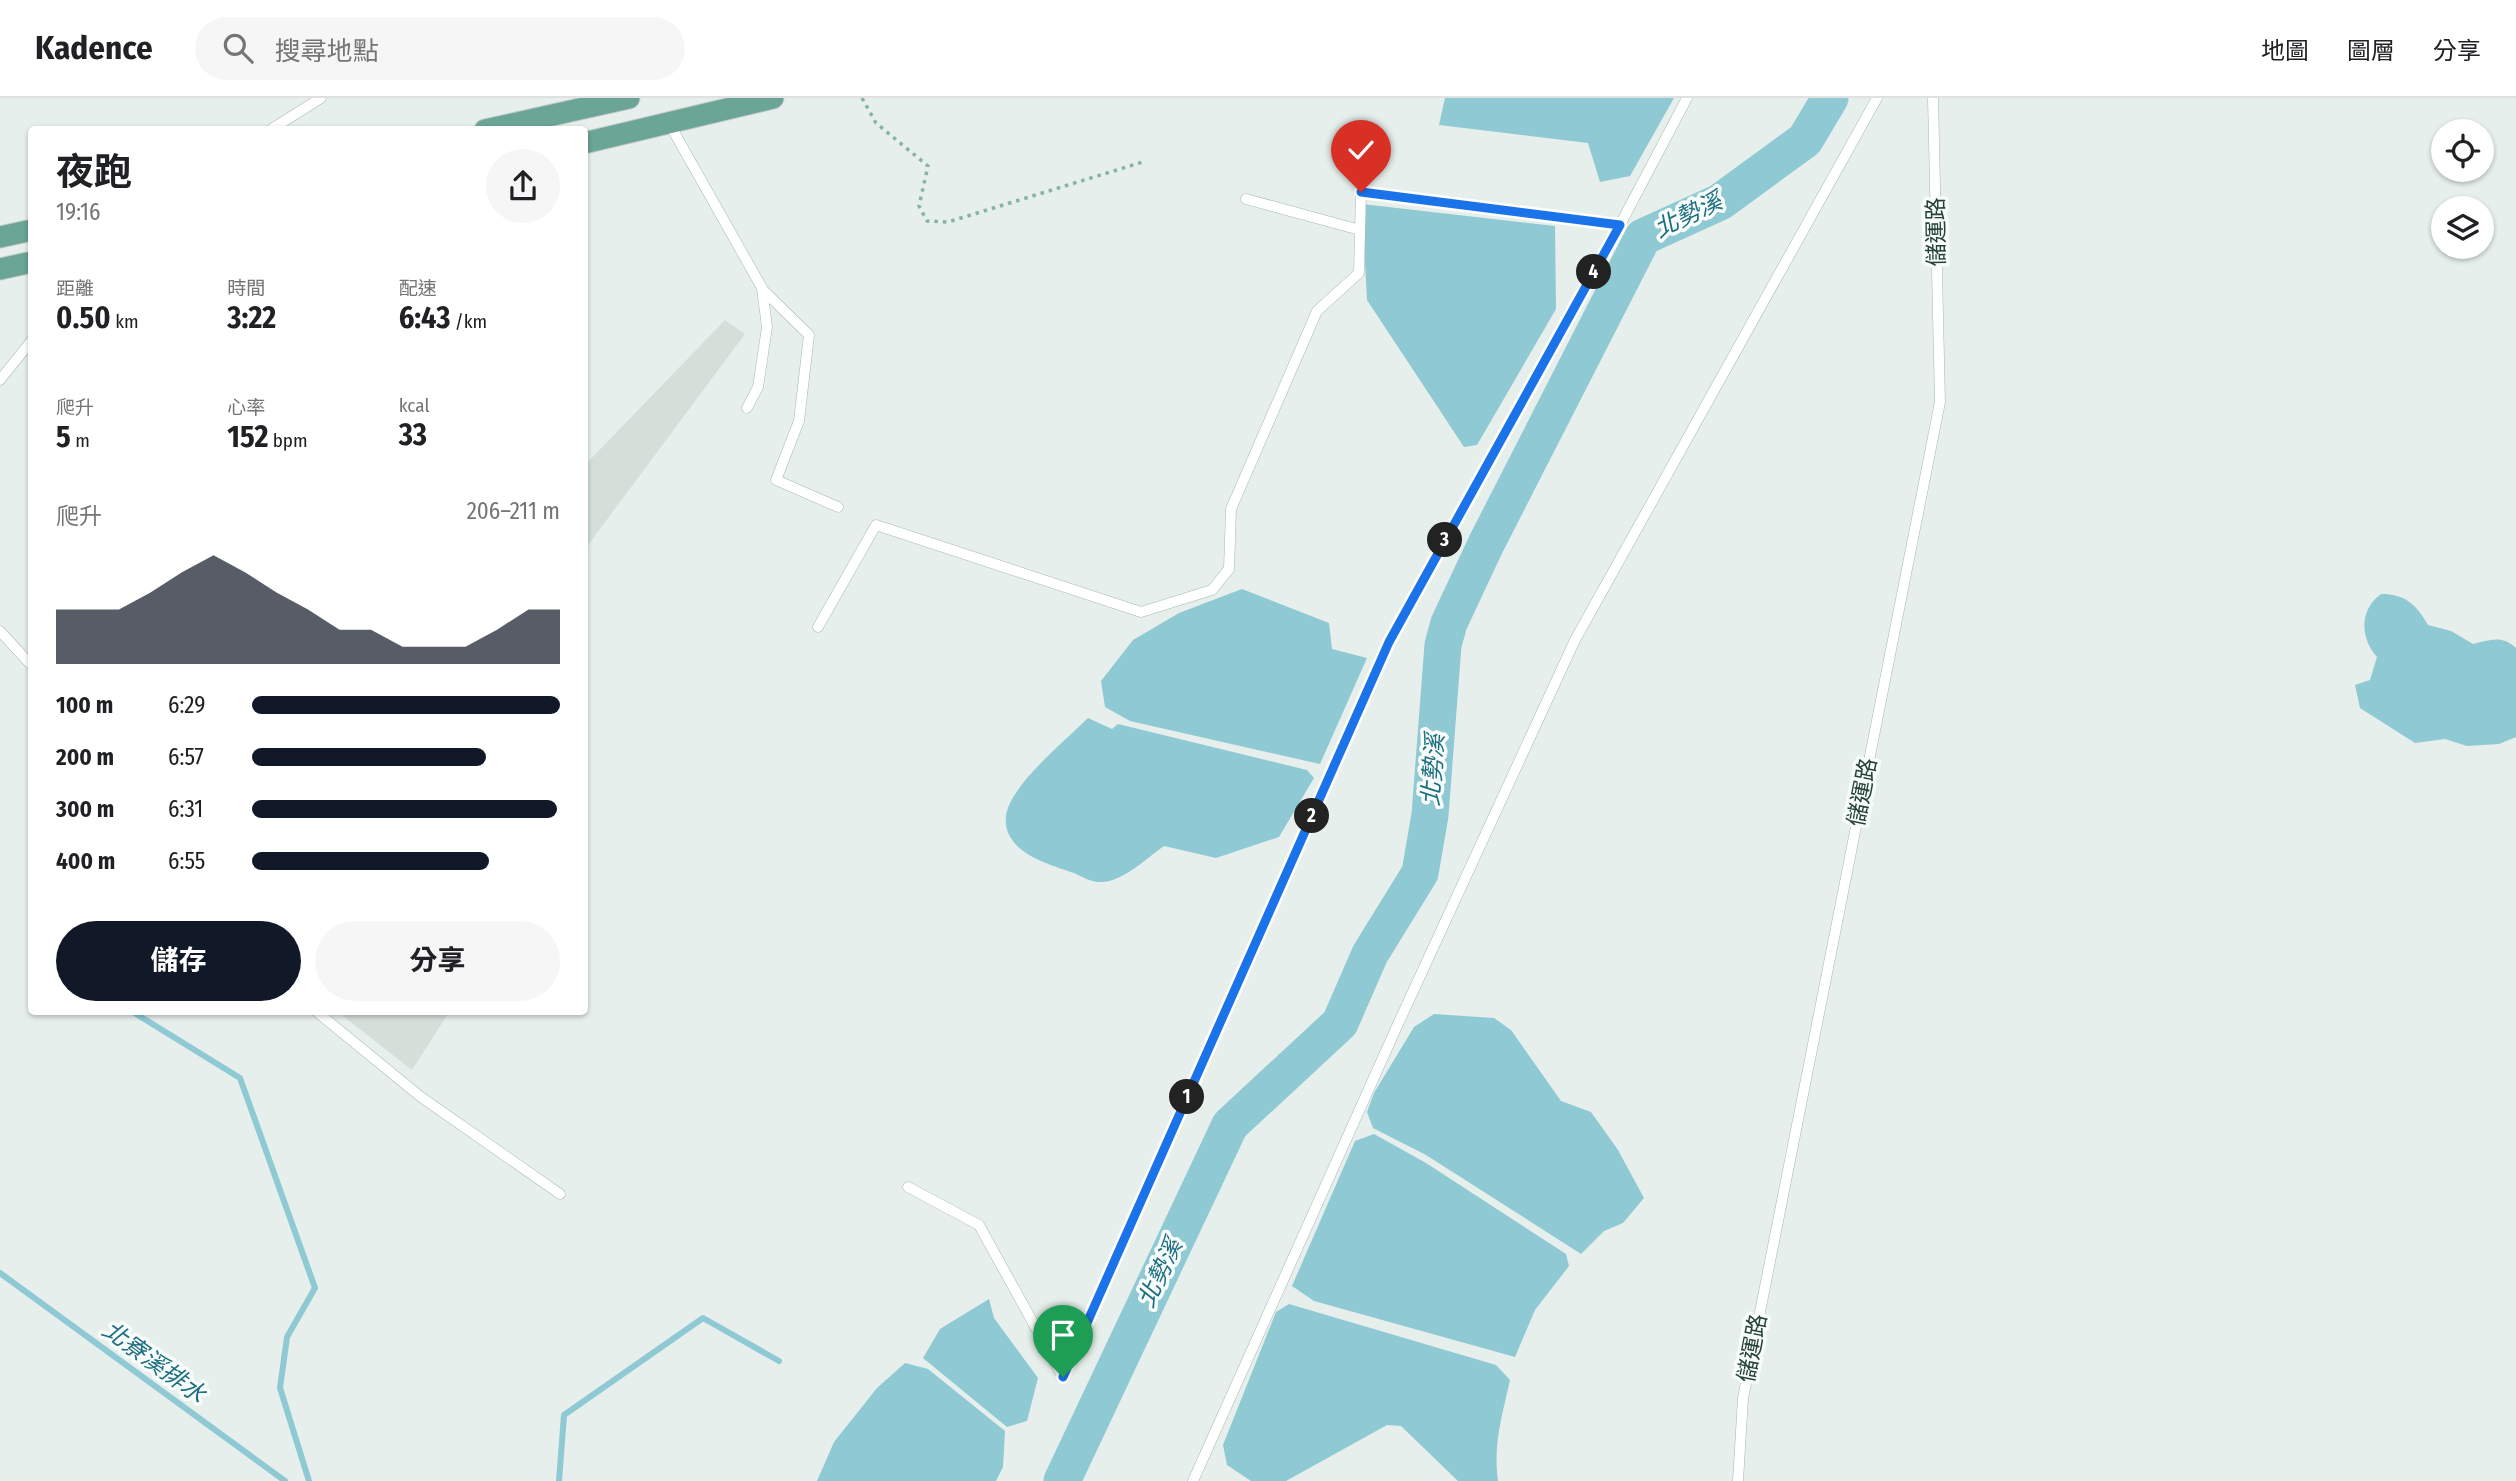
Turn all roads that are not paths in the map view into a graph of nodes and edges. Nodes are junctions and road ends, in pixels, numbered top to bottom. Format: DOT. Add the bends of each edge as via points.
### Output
graph roads {
  1 [pos="321,98"];
  2 [pos="629,98"];
  3 [pos="773,98"];
  4 [pos="1687,98"];
  5 [pos="1877,98"];
  6 [pos="1933,98"];
  7 [pos="670,125"];
  8 [pos="276,126"];
  9 [pos="503,126"];
  10 [pos="588,142"];
  11 [pos="1246,199"];
  12 [pos="1620,225"];
  13 [pos="1360,230"];
  14 [pos="28,231"];
  15 [pos="0,237"];
  16 [pos="28,263"];
  17 [pos="0,270"];
  18 [pos="762,288"];
  19 [pos="28,345"];
  20 [pos="0,380"];
  21 [pos="747,408"];
  22 [pos="838,507"];
  23 [pos="818,627"];
  24 [pos="0,631"];
  25 [pos="28,662"];
  26 [pos="321,1015"];
  27 [pos="908,1187"];
  28 [pos="560,1194"];
  29 [pos="1193,1481"];
  30 [pos="1738,1481"];
  1 -- 8 [label="lane"];
  2 -- 9 [label="main road"];
  3 -- 7 [label="main road"];
  4 -- 12 [label="lane"];
  5 -- 29 [label="lane" via="1575,640"];
  6 -- 30 [label="lane, 儲運路" via="1940,402 1743,1398"];
  7 -- 10 [label="main road"];
  7 -- 18 [label="lane"];
  11 -- 13 [label="lane"];
  12 -- 13 [label="lane" via="1361,192"];
  12 -- 27 [label="lane" via="1389,642 1063,1377 979,1225"];
  13 -- 23 [label="lane" via="1359,273 1317,311 1231,509 1229,569 1212,590 1141,612 876,525"];
  14 -- 15 [label="main road"];
  16 -- 17 [label="main road"];
  18 -- 21 [label="lane" via="767,327 758,387"];
  18 -- 22 [label="lane" via="809,335 800,421 776,480"];
  19 -- 20 [label="lane"];
  24 -- 25 [label="lane"];
  26 -- 28 [label="lane" via="421,1097"];
}
